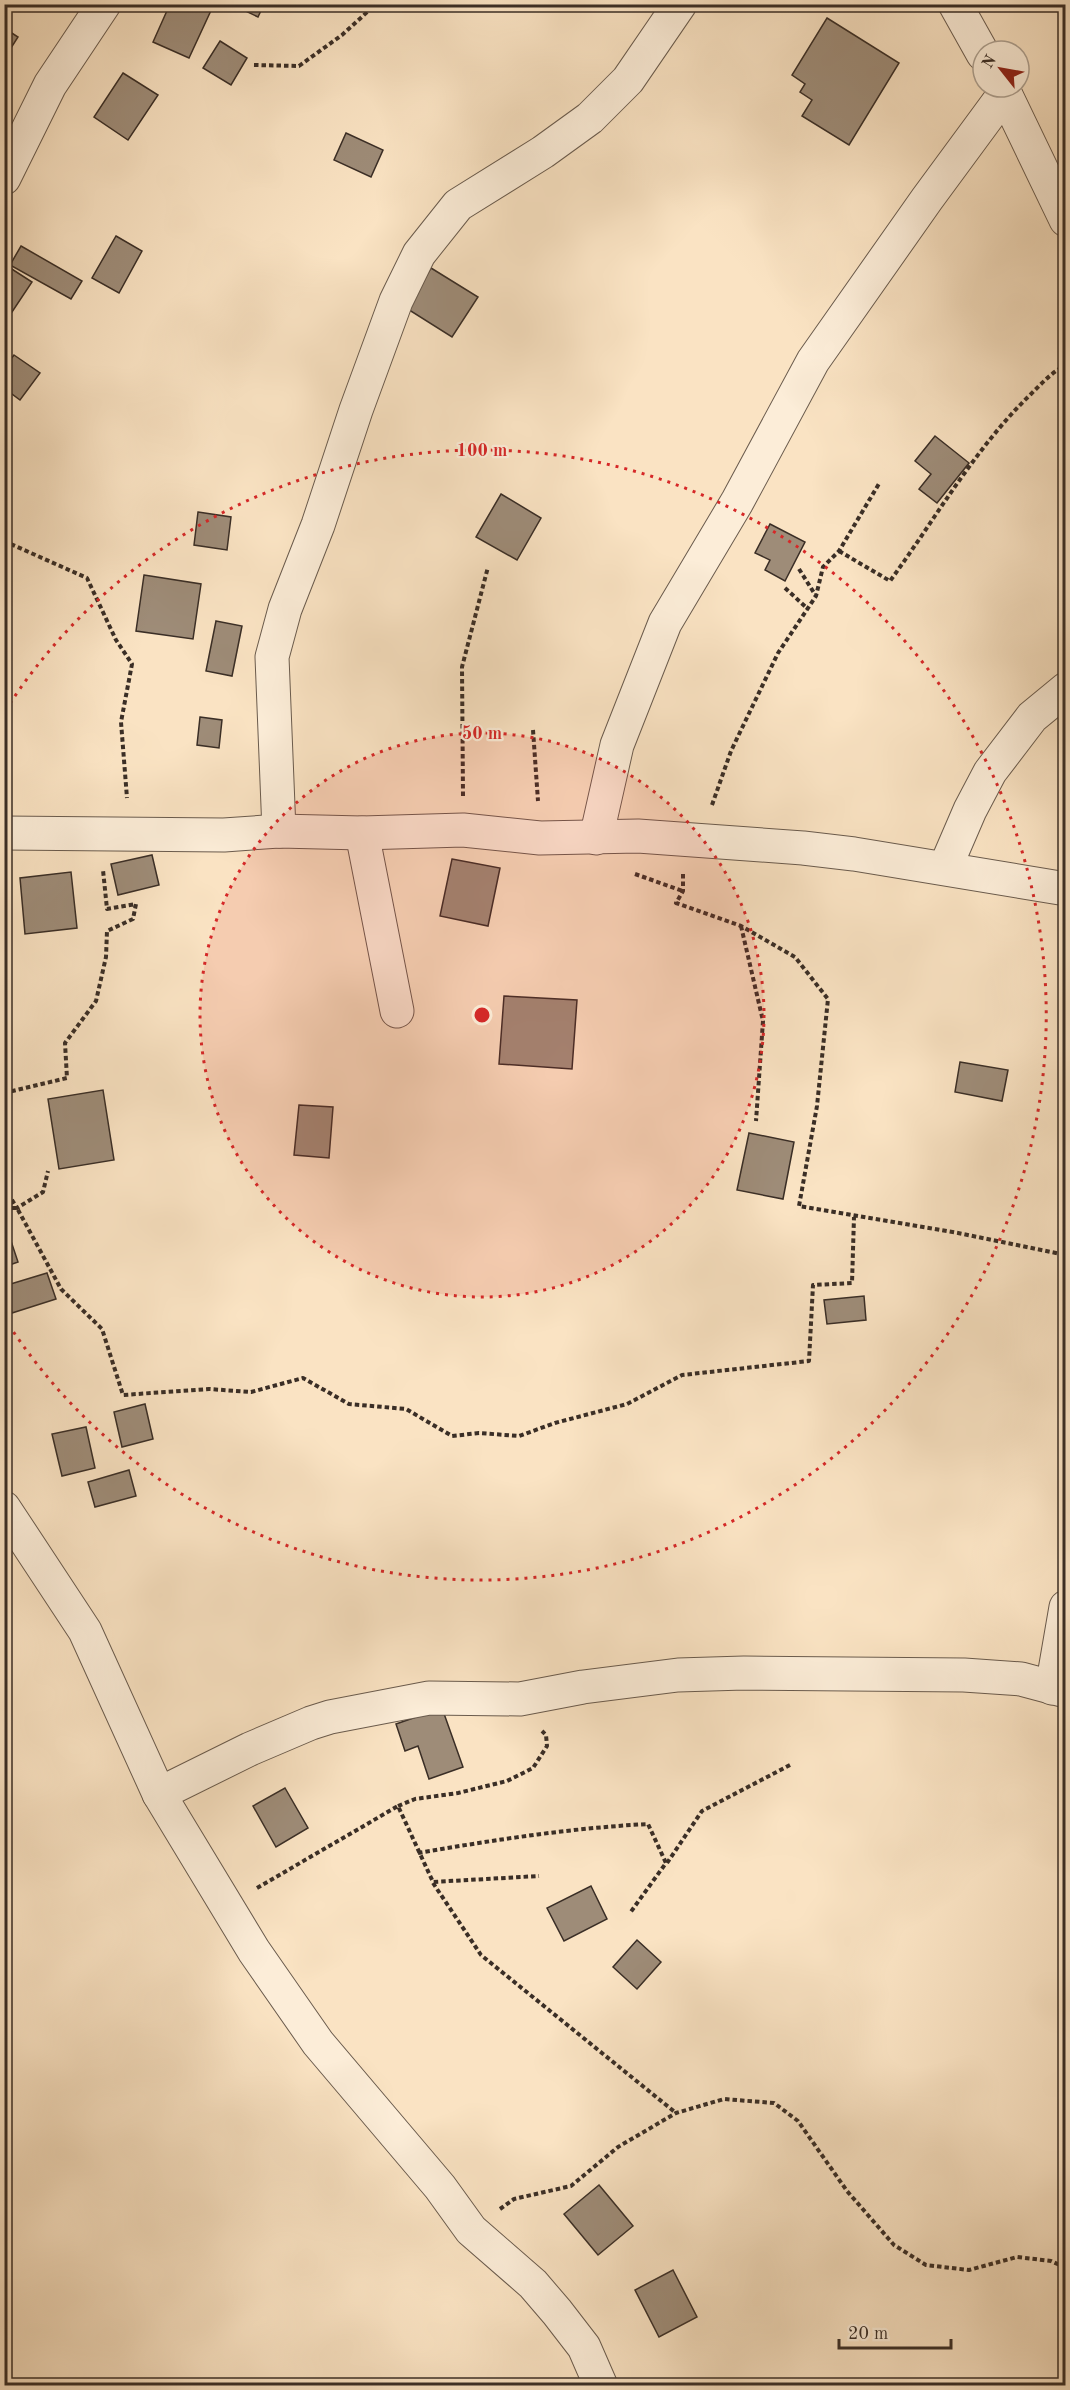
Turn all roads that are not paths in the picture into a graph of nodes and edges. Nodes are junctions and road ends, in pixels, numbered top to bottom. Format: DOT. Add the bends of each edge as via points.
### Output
graph roads {
  1 [pos="104,4"];
  2 [pos="680,4"];
  3 [pos="955,4"];
  4 [pos="975,39"];
  5 [pos="998,99"];
  6 [pos="1008,99"];
  7 [pos="4,178"];
  8 [pos="1065,220"];
  9 [pos="1065,689"];
  10 [pos="279,831"];
  11 [pos="4,832"];
  12 [pos="362,833"];
  13 [pos="596,838"];
  14 [pos="945,868"];
  15 [pos="1065,889"];
  16 [pos="397,1011"];
  17 [pos="4,1508"];
  18 [pos="1065,1608"];
  19 [pos="1059,1689"];
  20 [pos="159,1794"];
  21 [pos="601,2385"];
  1 -- 7 [label="street" via="50,84"];
  2 -- 10 [label="street" via="628,80 590,118 543,153 458,205 418,254 396,301 356,410 285,609 272,657"];
  3 -- 4 [label="street"];
  5 -- 13 [label="street" via="813,361 737,502 664,623 617,745"];
  6 -- 8 [label="street"];
  9 -- 14 [label="street" via="1032,717 990,772"];
  10 -- 11 [label="street" via="224,835"];
  10 -- 12 [label="street"];
  12 -- 13 [label="street" via="463,830 540,838"];
  12 -- 16 [label="street"];
  13 -- 14 [label="street" via="638,836 802,848"];
  14 -- 15 [label="street"];
  17 -- 20 [label="street" via="85,1631"];
  18 -- 19 [label="street"];
  19 -- 20 [label="street" via="1021,1679 964,1675 722,1674 678,1675 520,1699 429,1698 311,1723"];
  20 -- 21 [label="street" via="254,1951 318,2043 440,2187 471,2230 533,2283 584,2347"];
}
